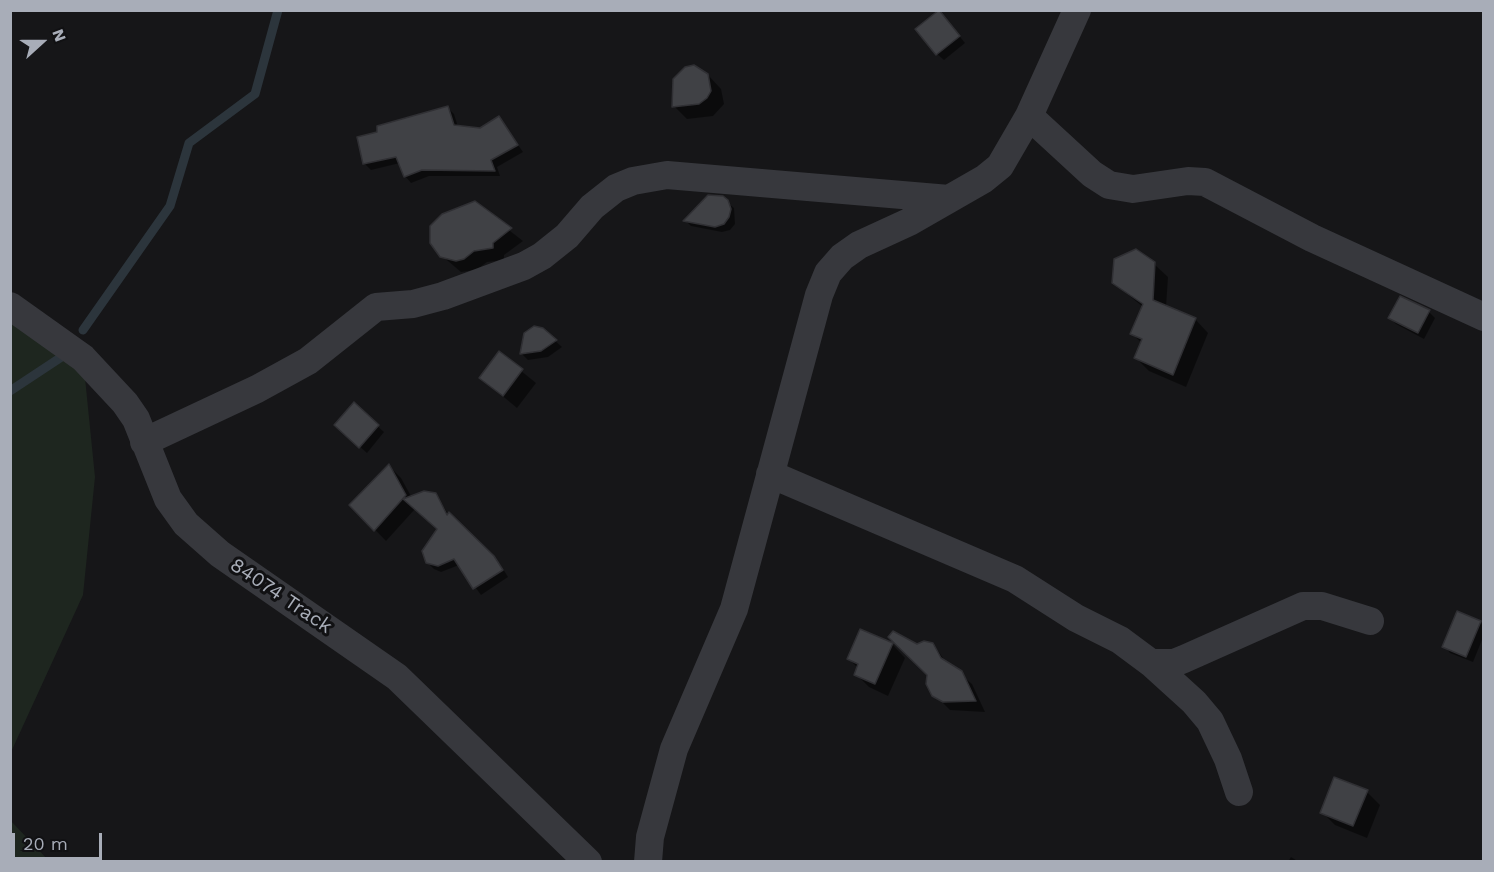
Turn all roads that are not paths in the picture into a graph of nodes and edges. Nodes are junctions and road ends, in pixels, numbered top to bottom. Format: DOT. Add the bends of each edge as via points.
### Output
graph roads {
  1 [pos="1077,10"];
  2 [pos="1029,116"];
  3 [pos="949,199"];
  4 [pos="10,306"];
  5 [pos="1484,317"];
  6 [pos="144,442"];
  7 [pos="770,474"];
  8 [pos="1370,621"];
  9 [pos="1151,663"];
  10 [pos="1239,792"];
  11 [pos="588,861"];
  12 [pos="648,861"];
  1 -- 2 [label="street"];
  2 -- 3 [label="street" via="1000,166 984,180"];
  2 -- 5 [label="street" via="1109,185 1133,189 1188,180 1205,182 1312,238"];
  3 -- 6 [label="street" via="668,175 633,181 598,202 554,249 533,261 443,296 376,307 308,361"];
  3 -- 7 [label="street" via="859,245 828,273"];
  4 -- 6 [label="street, 84074 Track" via="83,358 110,384 135,419"];
  6 -- 11 [label="street, 84074 Track" via="168,499 186,525 220,554 397,677"];
  7 -- 9 [label="street" via="1015,579 1076,618 1120,640"];
  7 -- 12 [label="street" via="734,609 674,749 650,837"];
  8 -- 9 [label="street" via="1322,606 1303,606 1174,663"];
  9 -- 10 [label="street" via="1210,721"];
}
